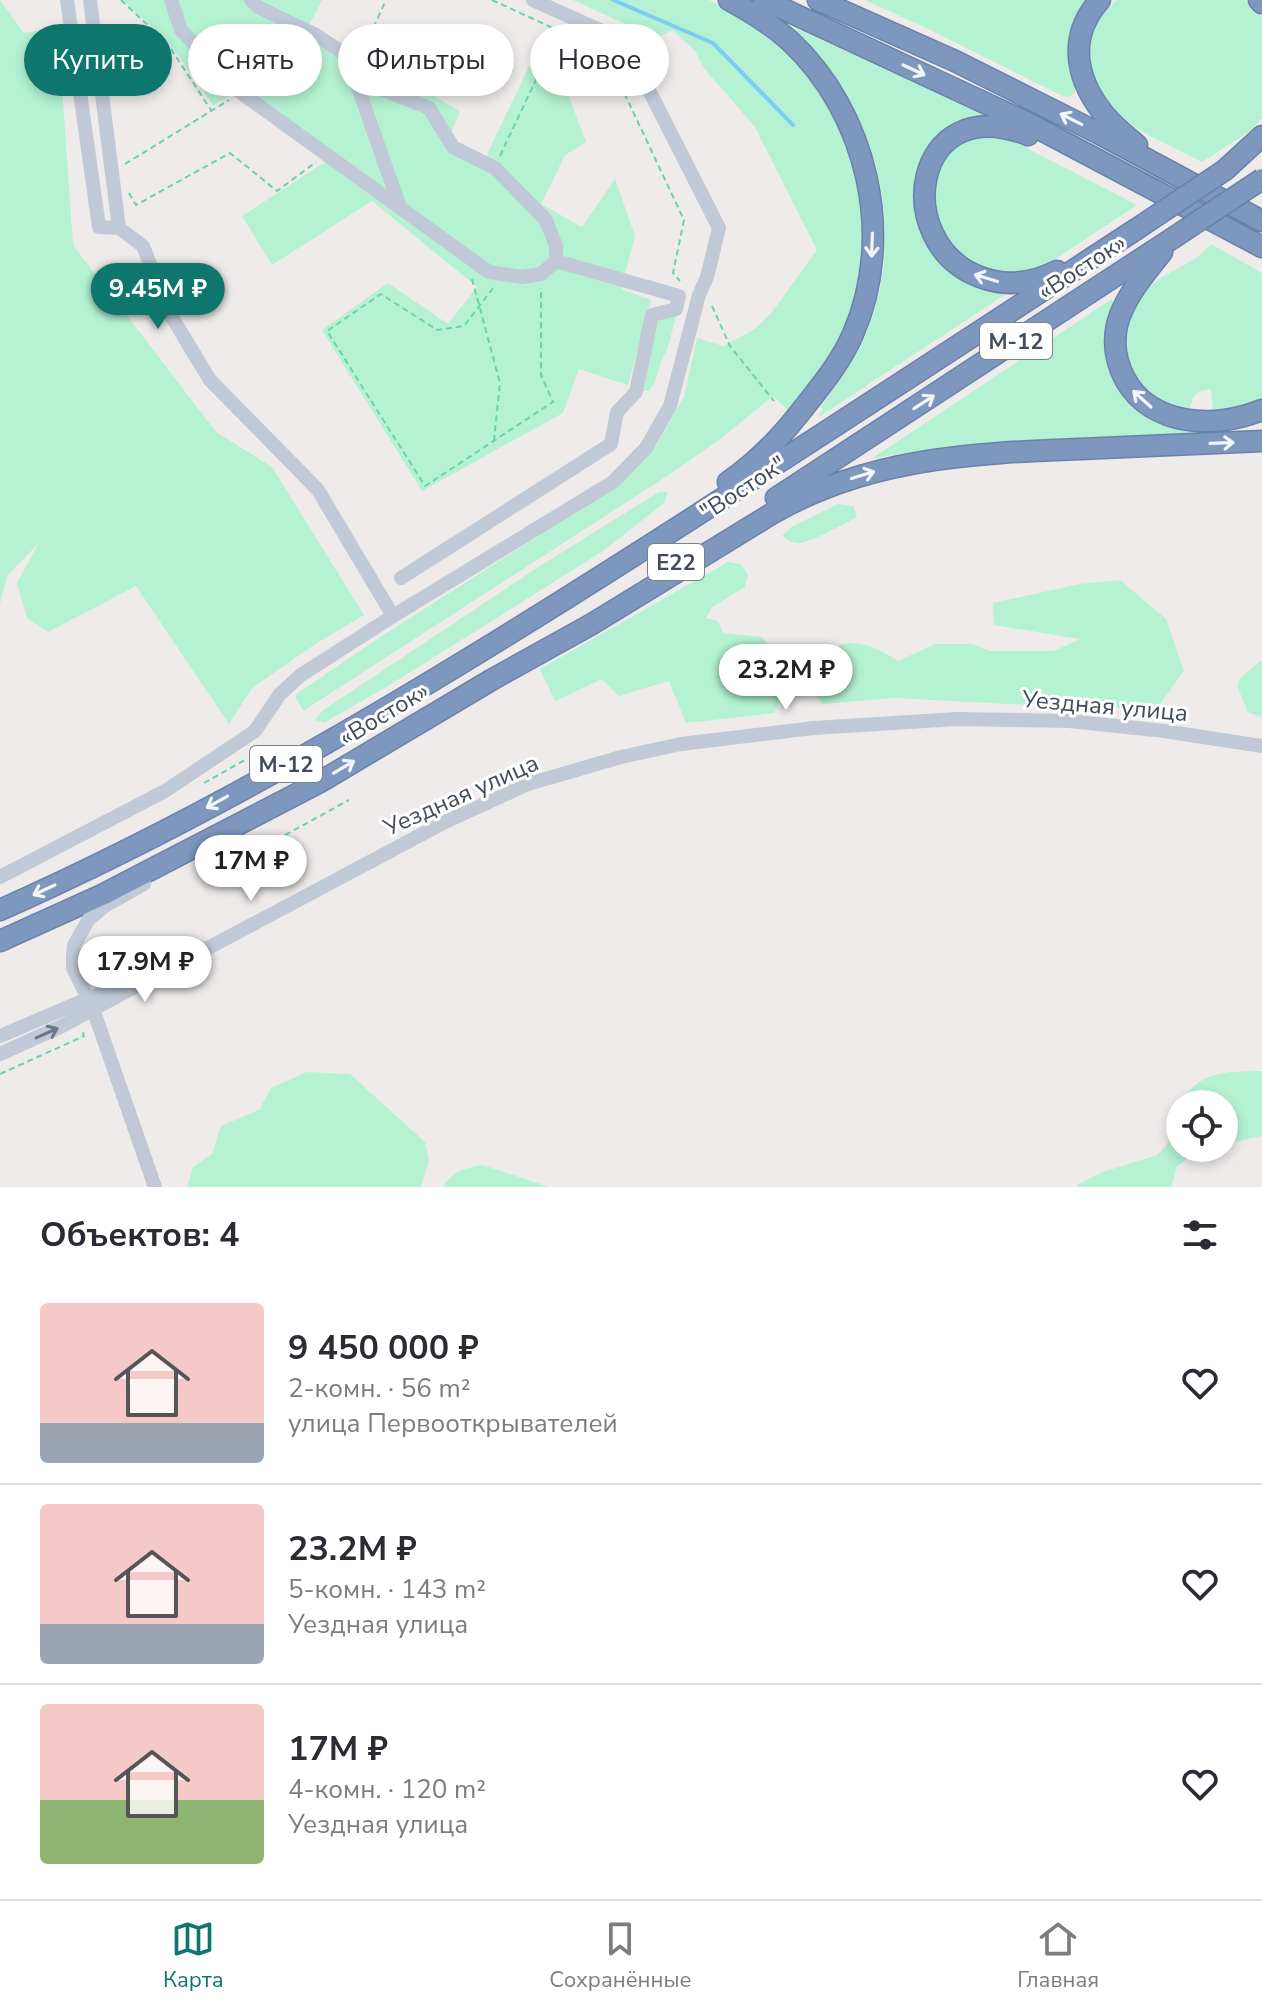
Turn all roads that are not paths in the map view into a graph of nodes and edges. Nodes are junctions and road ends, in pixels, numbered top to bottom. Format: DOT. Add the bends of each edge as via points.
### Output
graph roads {
  1 [pos="67,0"];
  2 [pos="90,0"];
  3 [pos="171,0"];
  4 [pos="251,0"];
  5 [pos="533,0"];
  6 [pos="729,0"];
  7 [pos="764,0"];
  8 [pos="818,0"];
  9 [pos="1100,0"];
  10 [pos="338,50"];
  11 [pos="361,96"];
  12 [pos="398,96"];
  13 [pos="1262,136"];
  14 [pos="1164,169"];
  15 [pos="1135,179"];
  16 [pos="1262,179"];
  17 [pos="400,208"];
  18 [pos="1262,221"];
  19 [pos="119,228"];
  20 [pos="1229,229"];
  21 [pos="1135,230"];
  22 [pos="1173,238"];
  23 [pos="1262,247"];
  24 [pos="1262,257"];
  25 [pos="556,261"];
  26 [pos="1262,410"];
  27 [pos="1262,441"];
  28 [pos="859,445"];
  29 [pos="401,578"];
  30 [pos="393,616"];
  31 [pos="480,653"];
  32 [pos="493,679"];
  33 [pos="1262,746"];
  34 [pos="200,845"];
  35 [pos="0,877"];
  36 [pos="0,910"];
  37 [pos="0,941"];
  38 [pos="90,1004"];
  39 [pos="0,1036"];
  40 [pos="0,1054"];
  41 [pos="155,1187"];
  1 -- 19 [label="street" via="99,227"];
  2 -- 19 [label="street"];
  3 -- 17 [label="street" via="181,30 240,92"];
  4 -- 10 [label="street"];
  5 -- 30 [label="street" via="624,41 719,228 670,406 646,448 613,482"];
  6 -- 31 [label="highway, one-way" via="772,26 805,56 848,121 869,186 873,220 872,258 860,317 822,385 758,458"];
  7 -- 15 [label="highway, one-way"];
  14 -- 8 [label="highway, one-way" via="955,61"];
  9 -- 14 [label="highway" via="1080,34 1084,81 1110,122"];
  11 -- 17 [label="street"];
  12 -- 25 [label="street" via="429,108 453,147 495,168 546,220"];
  13 -- 21 [label="highway, bridge" via="1225,170"];
  14 -- 18 [label="highway"];
  15 -- 20 [label="highway"];
  21 -- 15 [label="highway, one-way" via="1037,279 1001,282 968,272 950,258 930,225 925,205 927,172 936,153 961,131 981,126 1020,132"];
  16 -- 22 [label="highway, «Восток», bridge"];
  17 -- 25 [label="street" via="489,272 541,274"];
  19 -- 30 [label="street" via="143,246 170,314 210,380 318,490"];
  20 -- 23 [label="highway"];
  20 -- 24 [label="highway"];
  21 -- 31 [label="highway"];
  26 -- 22 [label="highway, one-way" via="1214,420 1178,419 1155,410 1122,372 1115,337 1123,307"];
  28 -- 22 [label="highway, «Восток» / М-12, one-way"];
  25 -- 29 [label="street" via="679,296 676,309 652,315 636,392 617,412 611,444"];
  32 -- 27 [label="highway, one-way" via="790,503 864,474 990,453"];
  28 -- 32 [label="highway, \"Восток\" / E22"];
  30 -- 35 [label="street" via="301,675 280,694 255,731 165,791"];
  31 -- 36 [label="highway, «Восток» / М-12, one-way" via="212,805"];
  34 -- 32 [label="highway, «Восток» / М-12, one-way" via="320,782"];
  33 -- 38 [label="street, Уездная улица" via="1069,721 957,719 814,728 621,757 528,784 443,823 210,947 133,978"];
  34 -- 37 [label="highway, «Восток» / М-12"];
  34 -- 38 [label="street" via="89,919 74,945 73,968"];
  38 -- 39 [label="street, Уездная улица"];
  40 -- 38 [label="street, Уездная улица, one-way" via="62,1026"];
  38 -- 41 [label="street"];
}
